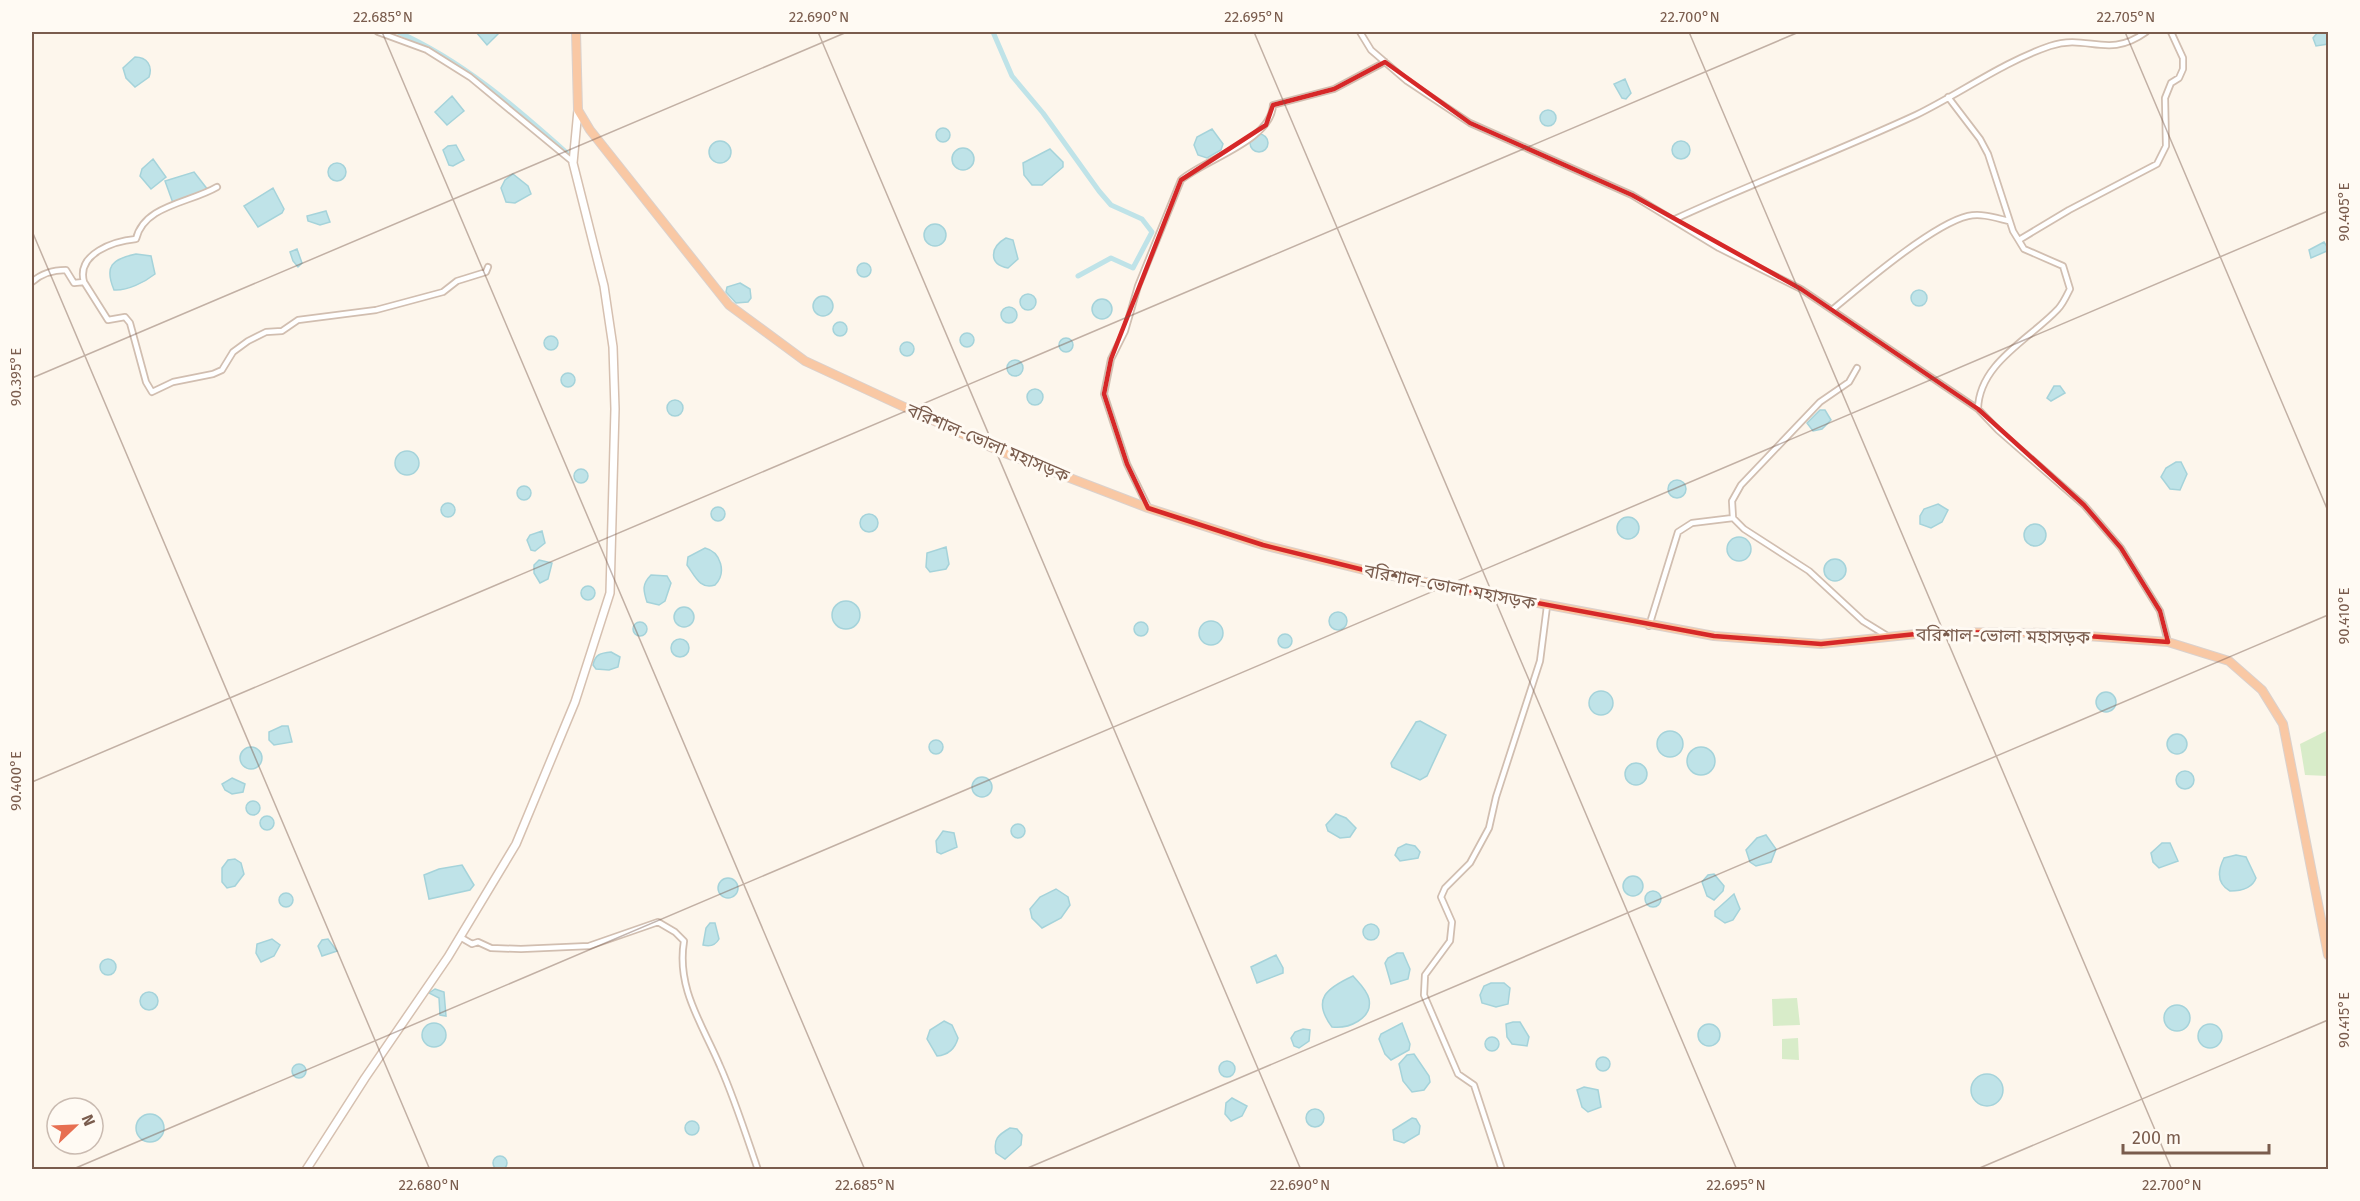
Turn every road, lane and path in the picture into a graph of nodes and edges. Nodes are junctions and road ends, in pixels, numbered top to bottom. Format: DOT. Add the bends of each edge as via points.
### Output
graph roads {
  1 [pos="378,32"];
  2 [pos="576,32"];
  3 [pos="1360,32"];
  4 [pos="2146,32"];
  5 [pos="2171,32"];
  6 [pos="1386,62"];
  7 [pos="1948,98"];
  8 [pos="578,110"];
  9 [pos="573,163"];
  10 [pos="217,187"];
  11 [pos="1673,220"];
  12 [pos="2009,221"];
  13 [pos="2019,240"];
  14 [pos="488,267"];
  15 [pos="32,282"];
  16 [pos="84,282"];
  17 [pos="1832,310"];
  18 [pos="1857,368"];
  19 [pos="1978,409"];
  20 [pos="1148,508"];
  21 [pos="1734,518"];
  22 [pos="1547,606"];
  23 [pos="1649,626"];
  24 [pos="1889,637"];
  25 [pos="2168,642"];
  26 [pos="460,937"];
  27 [pos="2328,955"];
  28 [pos="306,1170"];
  29 [pos="758,1170"];
  30 [pos="1502,1170"];
  1 -- 9 [label="street" via="427,50 470,77"];
  2 -- 8 [label="highway"];
  3 -- 6 [label="street" via="1371,50"];
  4 -- 7 [label="street" via="2115,47 2085,42 2052,45"];
  5 -- 13 [label="street" via="2183,58 2183,69 2165,98 2166,146 2157,164"];
  6 -- 11 [label="street" via="1407,81 1470,123 1621,190"];
  6 -- 20 [label="street" via="1334,88 1273,105 1273,115 1266,125 1228,153 1180,180 1111,359 1104,394 1127,464"];
  7 -- 11 [label="street"];
  7 -- 12 [label="street" via="1988,154"];
  8 -- 9 [label="main road"];
  8 -- 20 [label="highway, বরিশাল-ভোলা মহাসড়ক" via="729,305 805,361 997,450"];
  9 -- 26 [label="main road" via="604,286 613,347 610,593 575,702 526,822"];
  10 -- 16 [label="street" via="157,211 139,226 136,238 114,242 91,256 86,263"];
  11 -- 17 [label="street" via="1802,289"];
  12 -- 13 [label="street"];
  12 -- 17 [label="street" via="1966,216 1924,240"];
  13 -- 19 [label="street" via="2024,249 2063,266 2070,289 2060,308 1999,362 1978,393"];
  14 -- 16 [label="street" via="486,272 457,281 443,292 376,310 298,320 282,331 266,332 233,352 222,370 173,382 152,392 130,323 125,317 105,318"];
  15 -- 16 [label="street" via="46,273 66,270 74,283"];
  17 -- 19 [label="street"];
  18 -- 21 [label="street" via="1849,382 1820,402 1741,485 1732,501"];
  19 -- 25 [label="street" via="2084,505 2121,548 2160,611"];
  20 -- 22 [label="highway, বরিশাল-ভোলা মহাসড়ক" via="1263,545 1372,572"];
  21 -- 23 [label="street" via="1692,523 1678,532"];
  21 -- 24 [label="street" via="1744,529 1809,571 1863,621"];
  22 -- 23 [label="highway, বরিশাল-ভোলা মহাসড়ক"];
  22 -- 30 [label="street" via="1540,661 1489,828 1470,863 1441,897 1452,922 1450,941 1425,975 1424,995 1429,1011 1452,1053 1458,1074 1474,1085"];
  23 -- 24 [label="highway, বরিশাল-ভোলা মহাসড়ক" via="1714,636 1821,644"];
  24 -- 25 [label="highway, বরিশাল-ভোলা মহাসড়ক" via="1935,632 2047,633"];
  25 -- 27 [label="highway, বরিশাল-ভোলা মহাসড়ক" via="2229,661 2262,690 2283,724"];
  26 -- 28 [label="main road"];
  26 -- 29 [label="street" via="491,948 545,949 589,946 658,922 675,932 684,941 684,970 694,1014 720,1064"];
}
